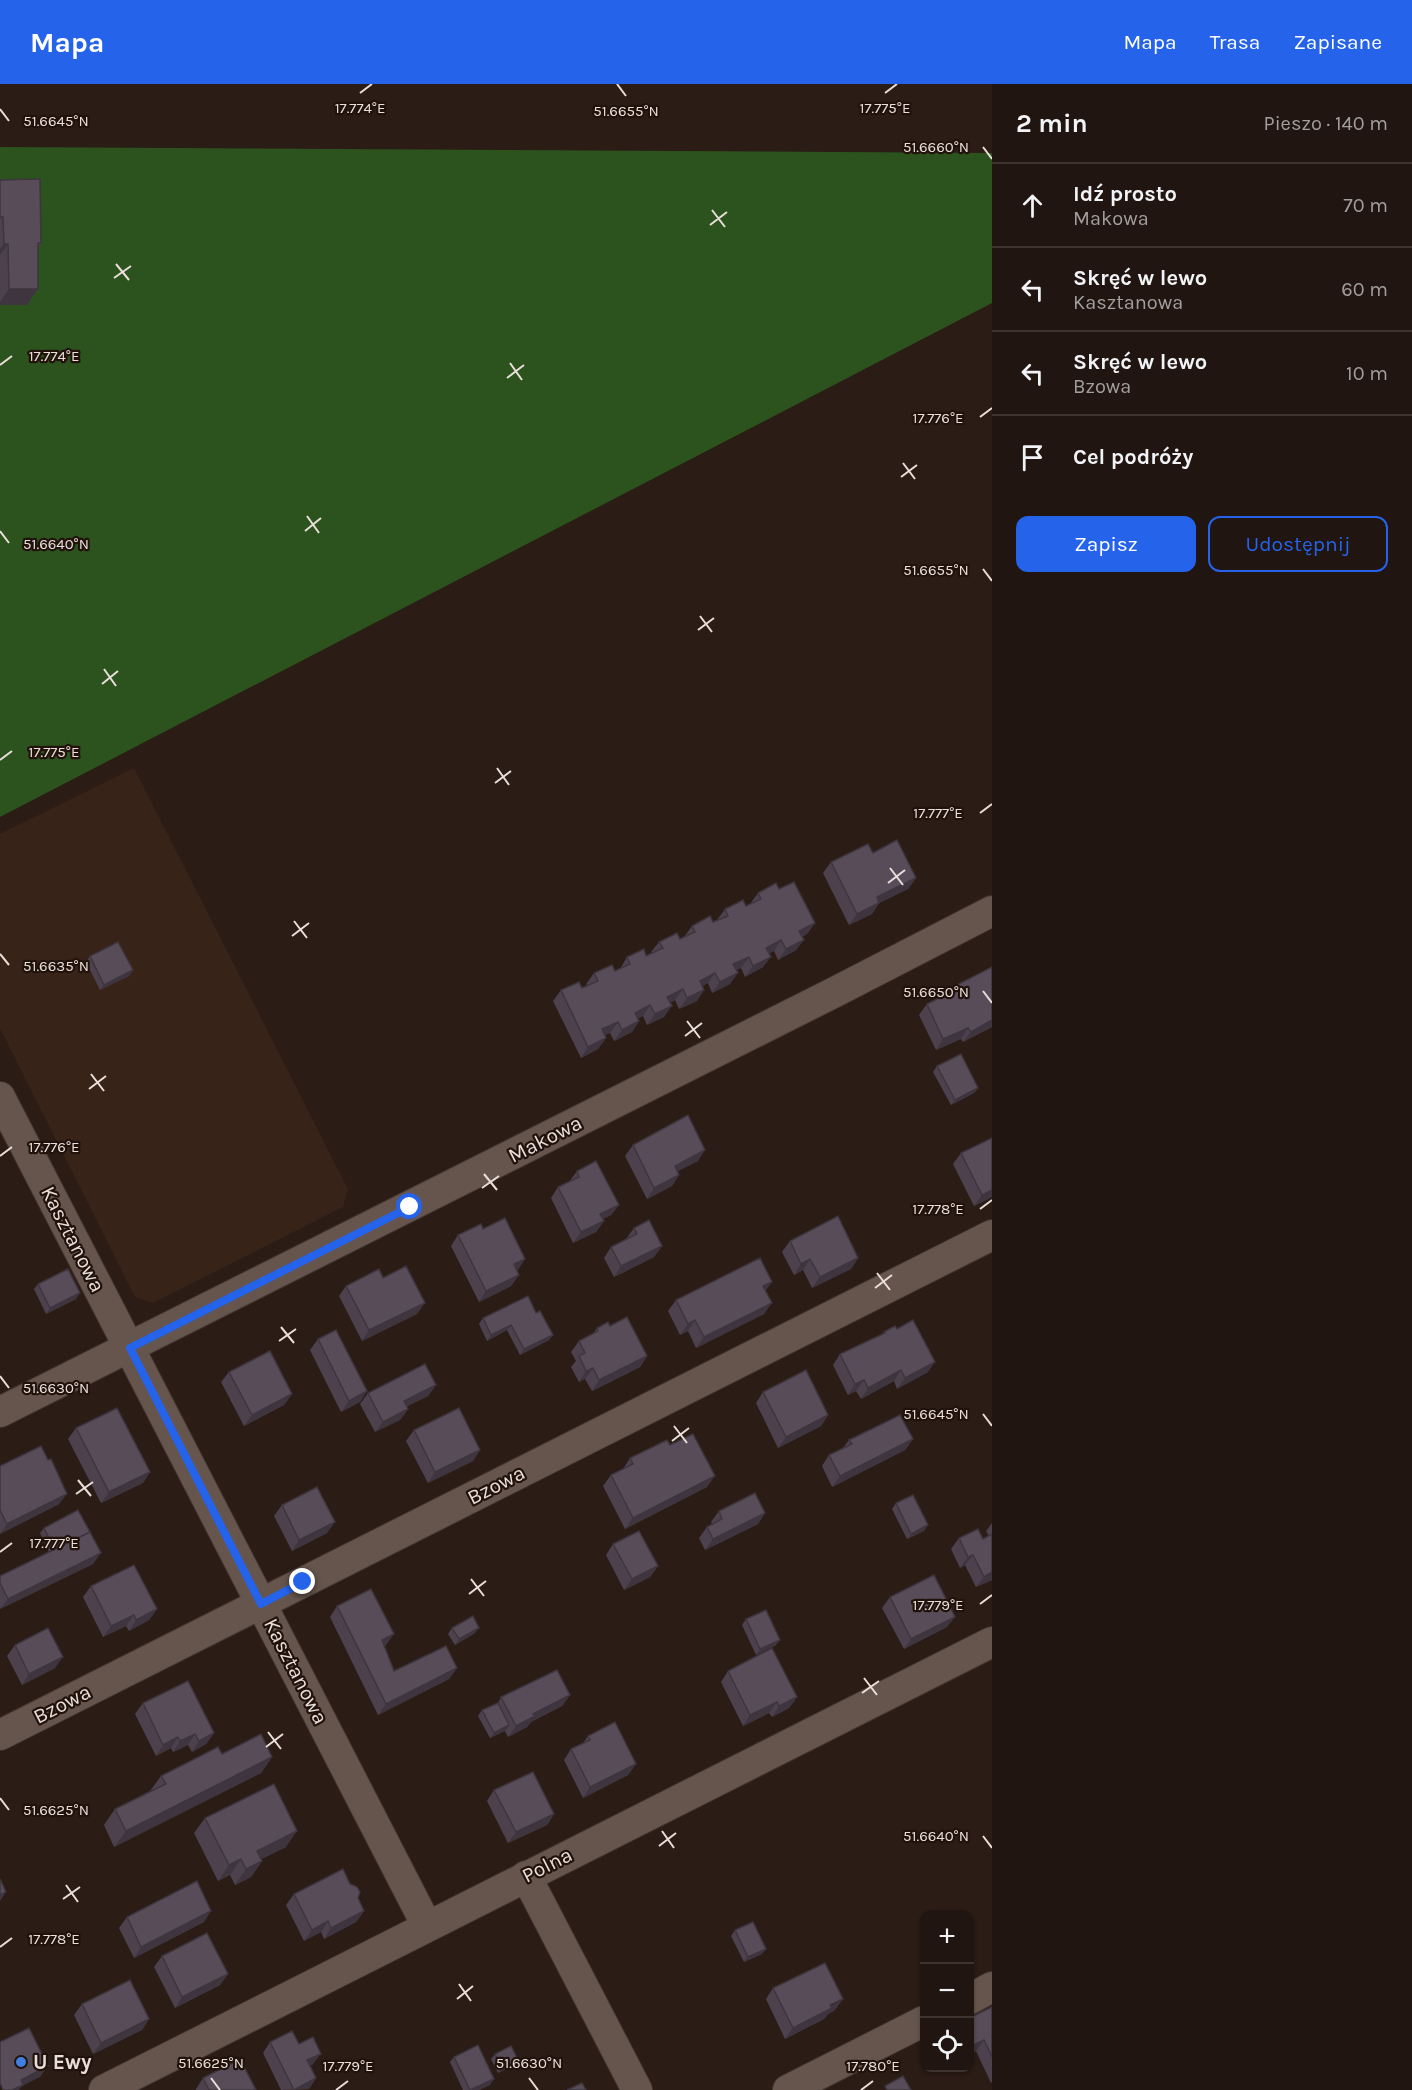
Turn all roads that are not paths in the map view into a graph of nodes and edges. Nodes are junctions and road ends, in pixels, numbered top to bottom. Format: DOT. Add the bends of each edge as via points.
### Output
graph roads {
  1 [pos="992,911"];
  2 [pos="0,1096"];
  3 [pos="992,1235"];
  4 [pos="130,1348"];
  5 [pos="0,1412"];
  6 [pos="261,1604"];
  7 [pos="992,1642"];
  8 [pos="0,1735"];
  9 [pos="526,1876"];
  10 [pos="427,1926"];
  11 [pos="992,1987"];
  12 [pos="974,1996"];
  13 [pos="920,2023"];
  14 [pos="104,2090"];
  15 [pos="637,2090"];
  16 [pos="788,2090"];
  1 -- 4 [label="street, Makowa"];
  2 -- 4 [label="street, Kasztanowa"];
  3 -- 6 [label="street, Bzowa"];
  4 -- 5 [label="street, Makowa"];
  4 -- 6 [label="street, Kasztanowa"];
  6 -- 8 [label="street, Bzowa"];
  6 -- 10 [label="street, Kasztanowa"];
  7 -- 9 [label="street, Polna"];
  9 -- 10 [label="street, Polna"];
  9 -- 15 [label="street"];
  10 -- 14 [label="street, Polna"];
  11 -- 12 [label="street"];
  13 -- 16 [label="street"];
}
